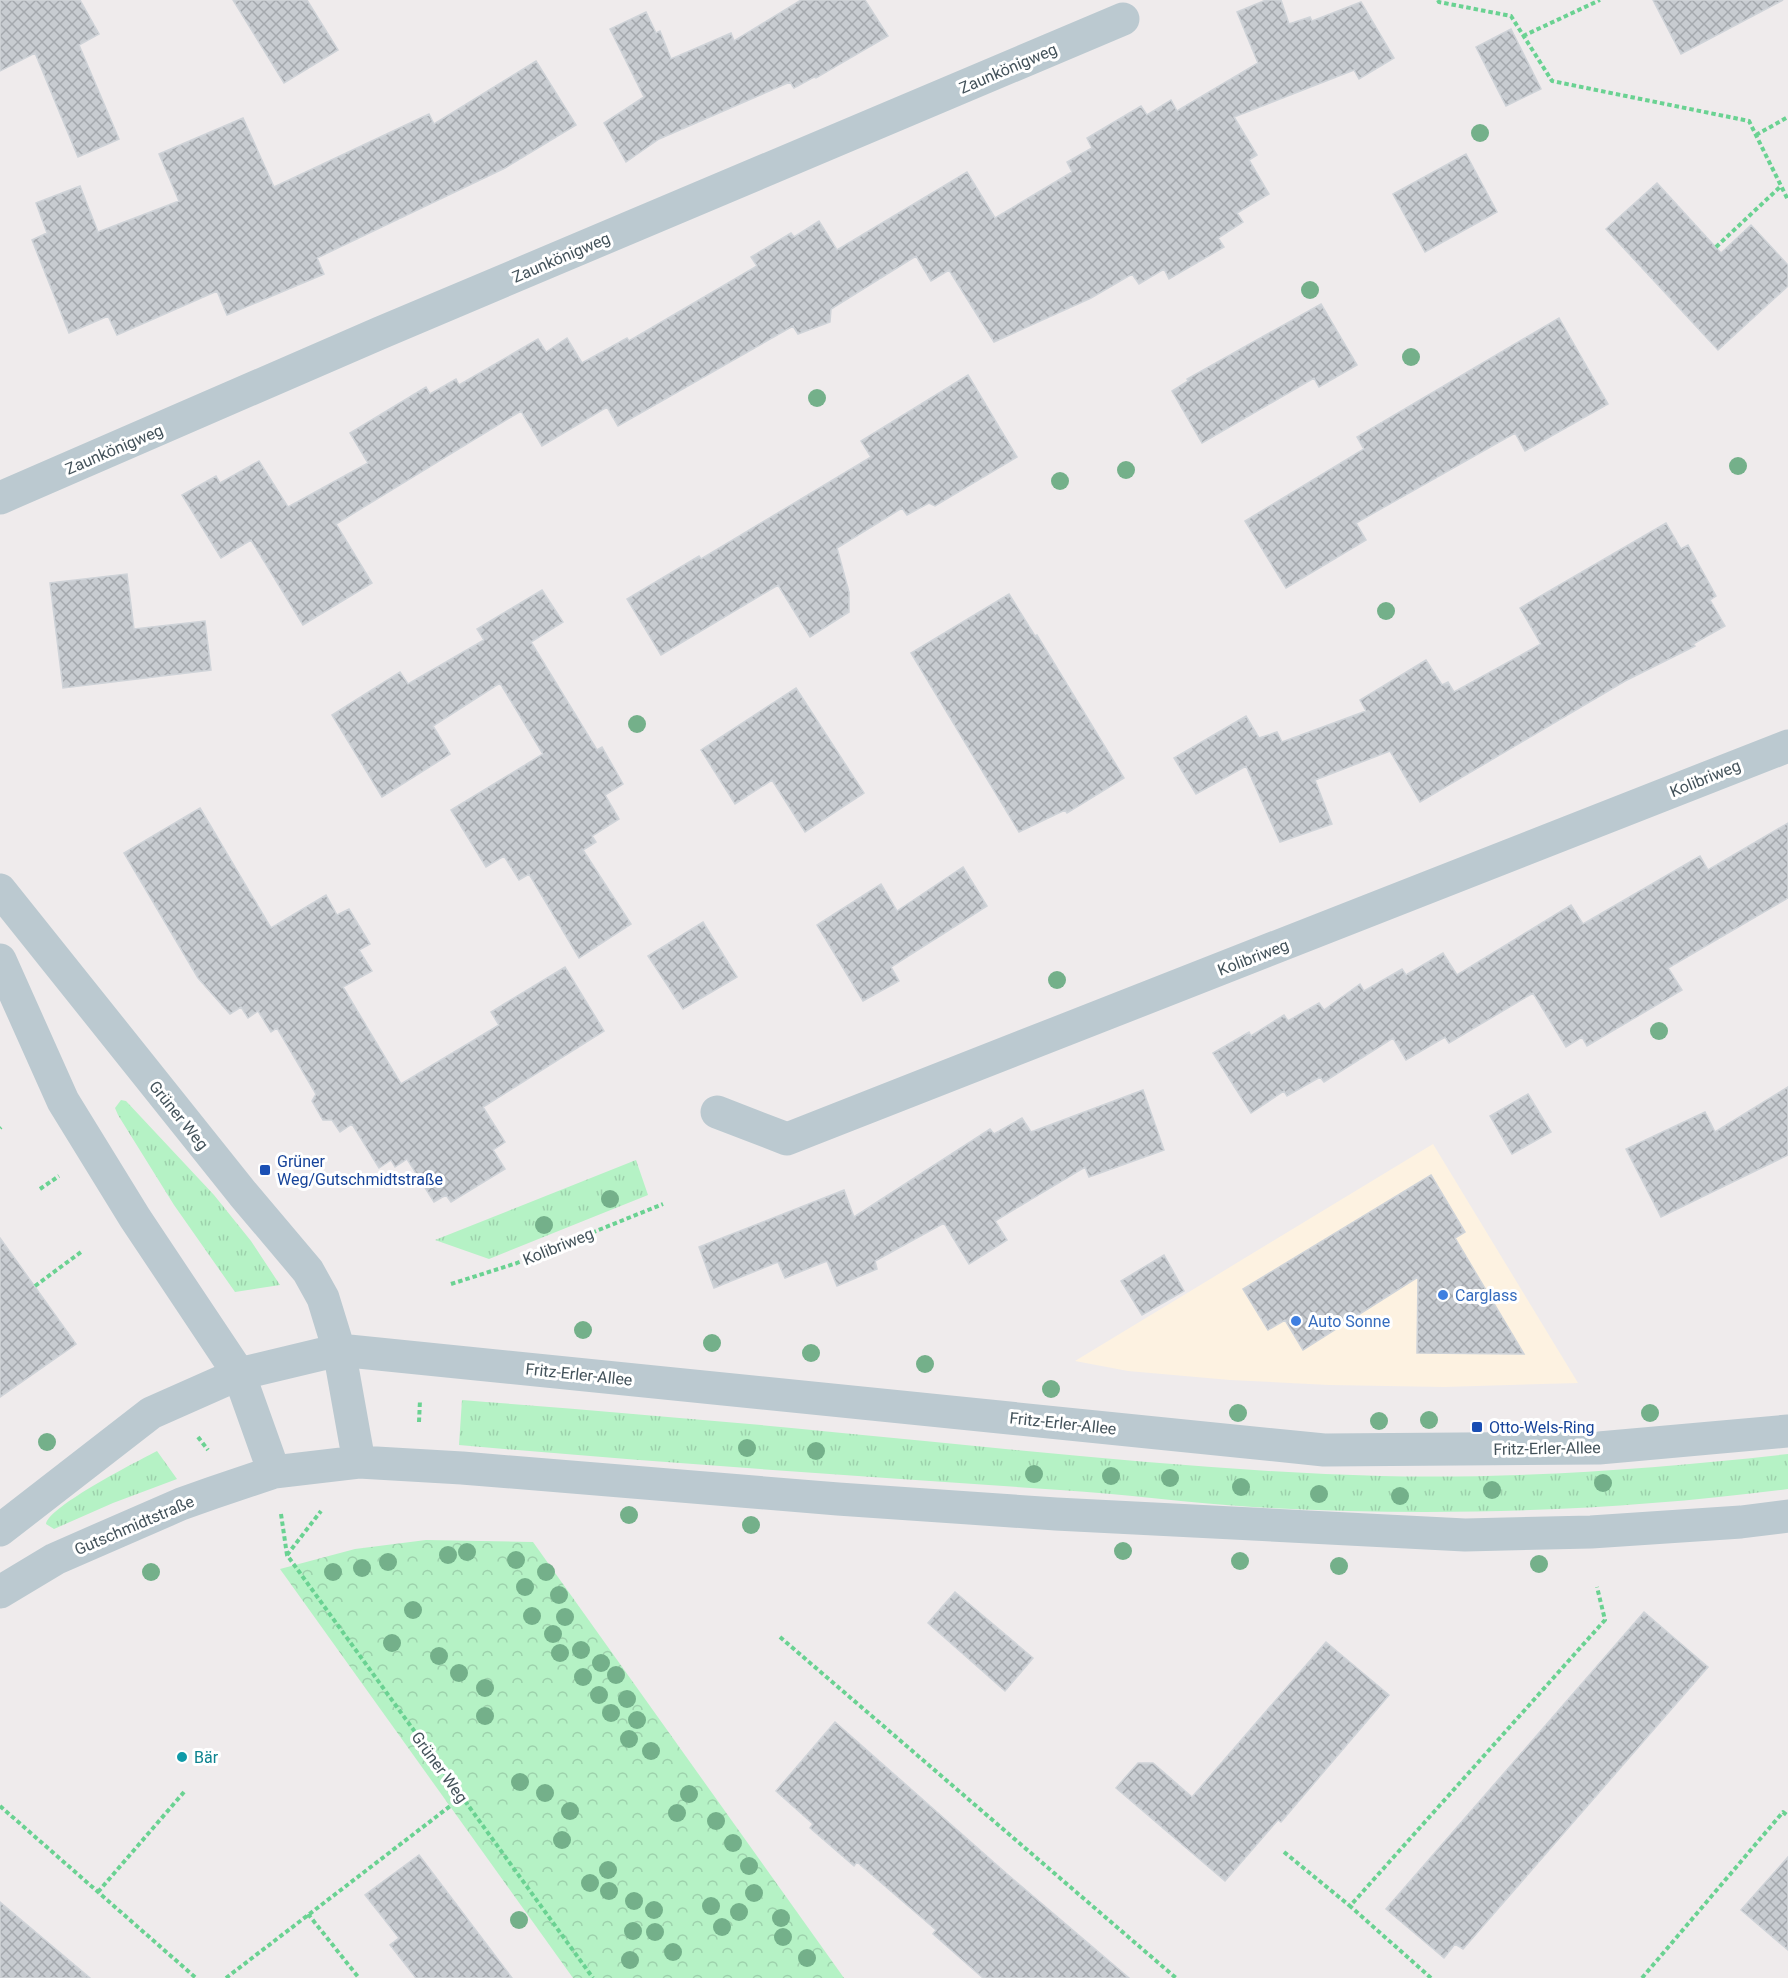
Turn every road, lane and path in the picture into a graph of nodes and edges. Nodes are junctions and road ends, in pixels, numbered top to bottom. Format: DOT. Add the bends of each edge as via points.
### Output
graph roads {
  1 [pos="1438,0"];
  2 [pos="1600,0"];
  3 [pos="1123,19"];
  4 [pos="1523,36"];
  5 [pos="1788,117"];
  6 [pos="1755,135"];
  7 [pos="1781,186"];
  8 [pos="1788,200"];
  9 [pos="1716,247"];
  10 [pos="0,498"];
  11 [pos="1788,746"];
  12 [pos="0,890"];
  13 [pos="0,960"];
  14 [pos="717,1112"];
  15 [pos="61,1174"];
  16 [pos="40,1189"];
  17 [pos="663,1204"];
  18 [pos="81,1252"];
  19 [pos="451,1284"];
  20 [pos="34,1286"];
  21 [pos="339,1350"];
  22 [pos="422,1359"];
  23 [pos="238,1374"];
  24 [pos="172,1403"];
  25 [pos="1788,1431"];
  26 [pos="359,1462"];
  27 [pos="416,1465"];
  28 [pos="274,1472"];
  29 [pos="235,1485"];
  30 [pos="1788,1516"];
  31 [pos="0,1530"];
  32 [pos="287,1555"];
  33 [pos="1597,1587"];
  34 [pos="0,1592"];
  35 [pos="780,1637"];
  36 [pos="184,1792"];
  37 [pos="462,1797"];
  38 [pos="0,1806"];
  39 [pos="1788,1816"];
  40 [pos="1284,1852"];
  41 [pos="98,1892"];
  42 [pos="1350,1906"];
  43 [pos="309,1914"];
  44 [pos="196,1978"];
  45 [pos="226,1978"];
  46 [pos="359,1978"];
  47 [pos="593,1978"];
  48 [pos="1176,1978"];
  49 [pos="1431,1978"];
  50 [pos="1642,1978"];
  1 -- 4 [label="path" via="1511,16"];
  2 -- 4 [label="path"];
  3 -- 10 [label="street, Zaunkönigweg"];
  4 -- 6 [label="path" via="1552,81 1749,121"];
  5 -- 6 [label="path"];
  6 -- 7 [label="path"];
  7 -- 8 [label="path"];
  7 -- 9 [label="path"];
  11 -- 14 [label="street, Kolibriweg" via="787,1139"];
  12 -- 21 [label="street, Grüner Weg" via="308,1271 323,1298"];
  13 -- 23 [label="street" via="63,1101"];
  15 -- 16 [label="path"];
  17 -- 19 [label="path, Kolibriweg" via="517,1263"];
  18 -- 20 [label="path"];
  21 -- 22 [label="street, Fritz-Erler-Allee"];
  21 -- 23 [label="street, Fritz-Erler-Allee"];
  21 -- 26 [label="street"];
  22 -- 25 [label="street, Fritz-Erler-Allee" via="1324,1450 1599,1448"];
  22 -- 27 [label="path"];
  23 -- 24 [label="street"];
  23 -- 28 [label="street"];
  24 -- 29 [label="path"];
  24 -- 31 [label="street" via="151,1413"];
  26 -- 27 [label="street"];
  26 -- 28 [label="street"];
  27 -- 30 [label="street" via="1010,1511 1465,1534 1591,1532"];
  28 -- 29 [label="street, Gutschmidtstraße"];
  29 -- 34 [label="street, Gutschmidtstraße" via="55,1559"];
  32 -- 37 [label="path, Grüner Weg"];
  33 -- 42 [label="path" via="1605,1620"];
  35 -- 48 [label="path"];
  36 -- 41 [label="path"];
  37 -- 43 [label="path"];
  37 -- 47 [label="path, Grüner Weg"];
  38 -- 41 [label="path"];
  39 -- 50 [label="path" via="1783,1812"];
  40 -- 42 [label="path"];
  41 -- 44 [label="path"];
  42 -- 49 [label="path"];
  43 -- 45 [label="path"];
  43 -- 46 [label="path"];
}
